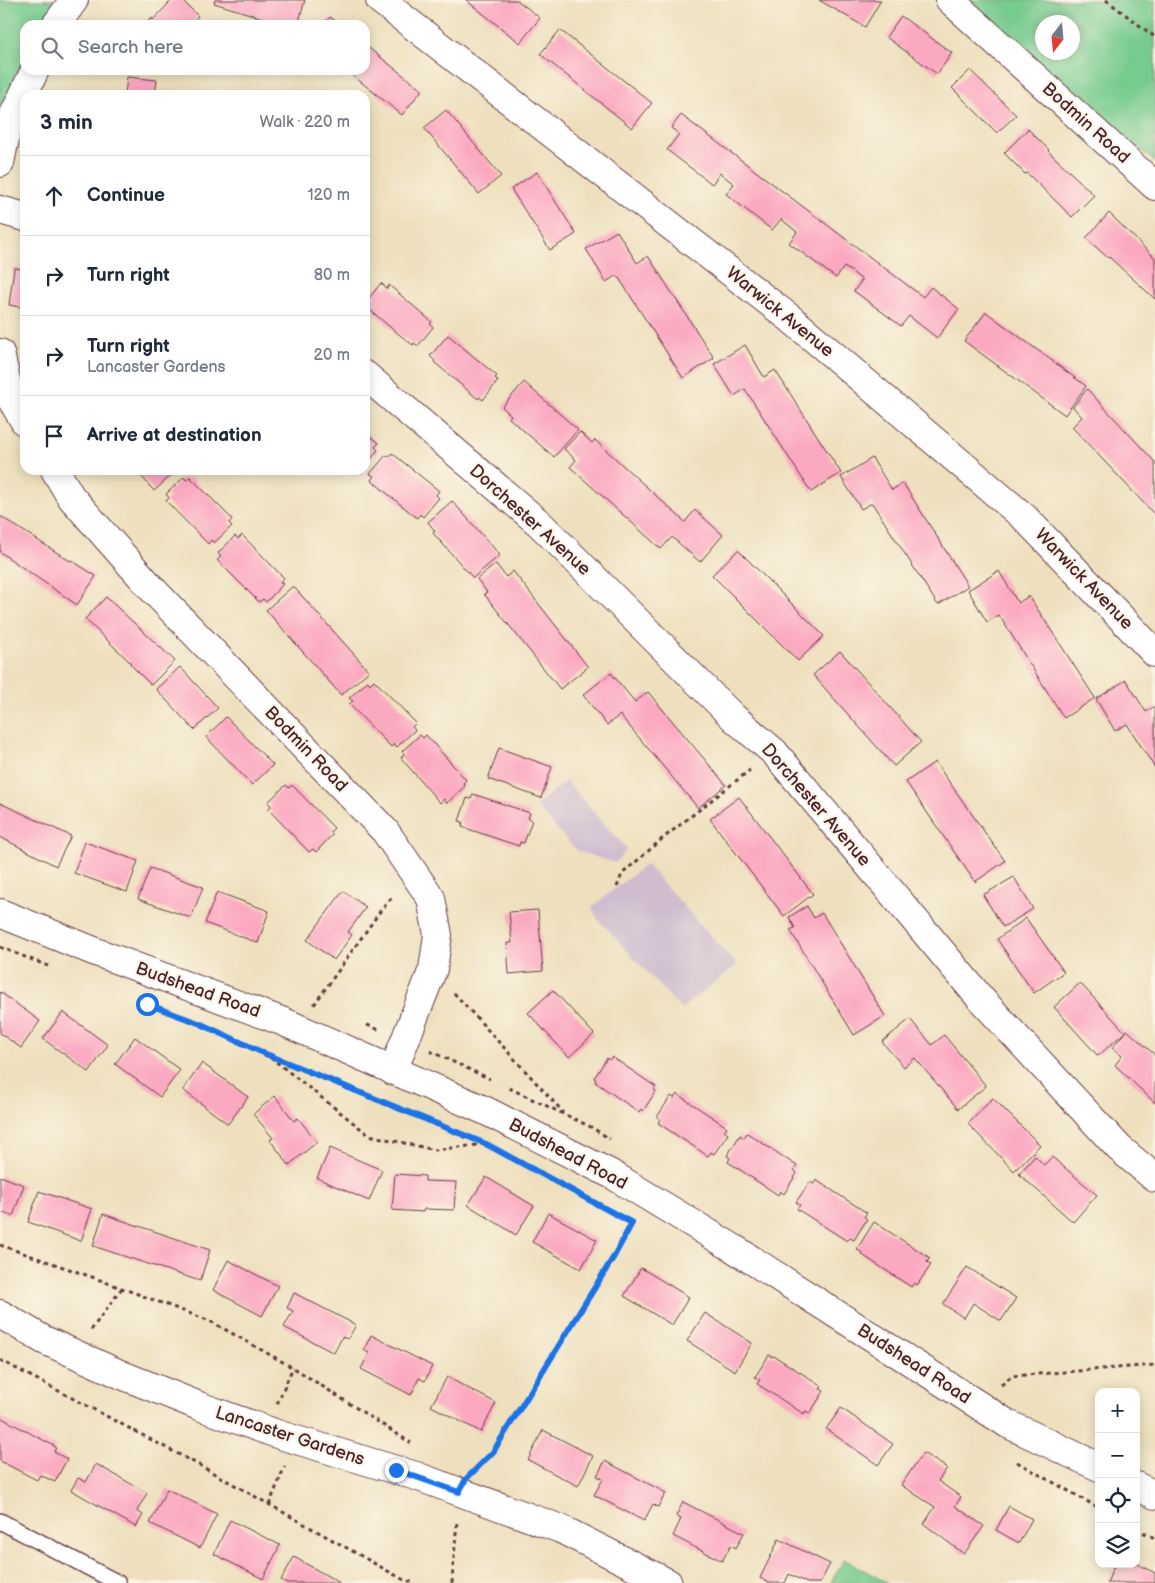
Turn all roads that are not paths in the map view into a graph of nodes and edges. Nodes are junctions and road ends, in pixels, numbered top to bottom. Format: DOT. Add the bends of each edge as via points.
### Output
graph roads {
  1 [pos="74,0"];
  2 [pos="380,0"];
  3 [pos="950,0"];
  4 [pos="60,20"];
  5 [pos="33,75"];
  6 [pos="26,90"];
  7 [pos="20,102"];
  8 [pos="0,163"];
  9 [pos="1155,186"];
  10 [pos="0,210"];
  11 [pos="20,216"];
  12 [pos="0,353"];
  13 [pos="370,379"];
  14 [pos="5,398"];
  15 [pos="20,416"];
  16 [pos="58,475"];
  17 [pos="1155,652"];
  18 [pos="0,914"];
  19 [pos="393,1071"];
  20 [pos="1155,1178"];
  21 [pos="0,1314"];
  22 [pos="1095,1466"];
  23 [pos="1140,1488"];
  24 [pos="1155,1495"];
  25 [pos="0,1522"];
  26 [pos="118,1583"];
  27 [pos="668,1583"];
  1 -- 4 [label="street"];
  2 -- 17 [label="street, Warwick Avenue" via="791,319 1025,518"];
  3 -- 9 [label="street, Bodmin Road"];
  5 -- 6 [label="street"];
  7 -- 8 [label="street" via="7,129"];
  10 -- 11 [label="street"];
  12 -- 14 [label="street"];
  13 -- 20 [label="street, Dorchester Avenue" via="540,524 733,717 774,752 981,999 1119,1148"];
  14 -- 15 [label="street"];
  16 -- 19 [label="street, Bodmin Road" via="71,497 154,591 385,832 431,898 438,935 433,969"];
  18 -- 19 [label="street, Budshead Road" via="284,1022"];
  19 -- 22 [label="street, Budshead Road" via="486,1111 611,1174 1008,1424"];
  21 -- 27 [label="street, Lancaster Gardens" via="44,1340 122,1376 266,1430 416,1476 561,1528"];
  23 -- 24 [label="street"];
  25 -- 26 [label="lane"];
}
